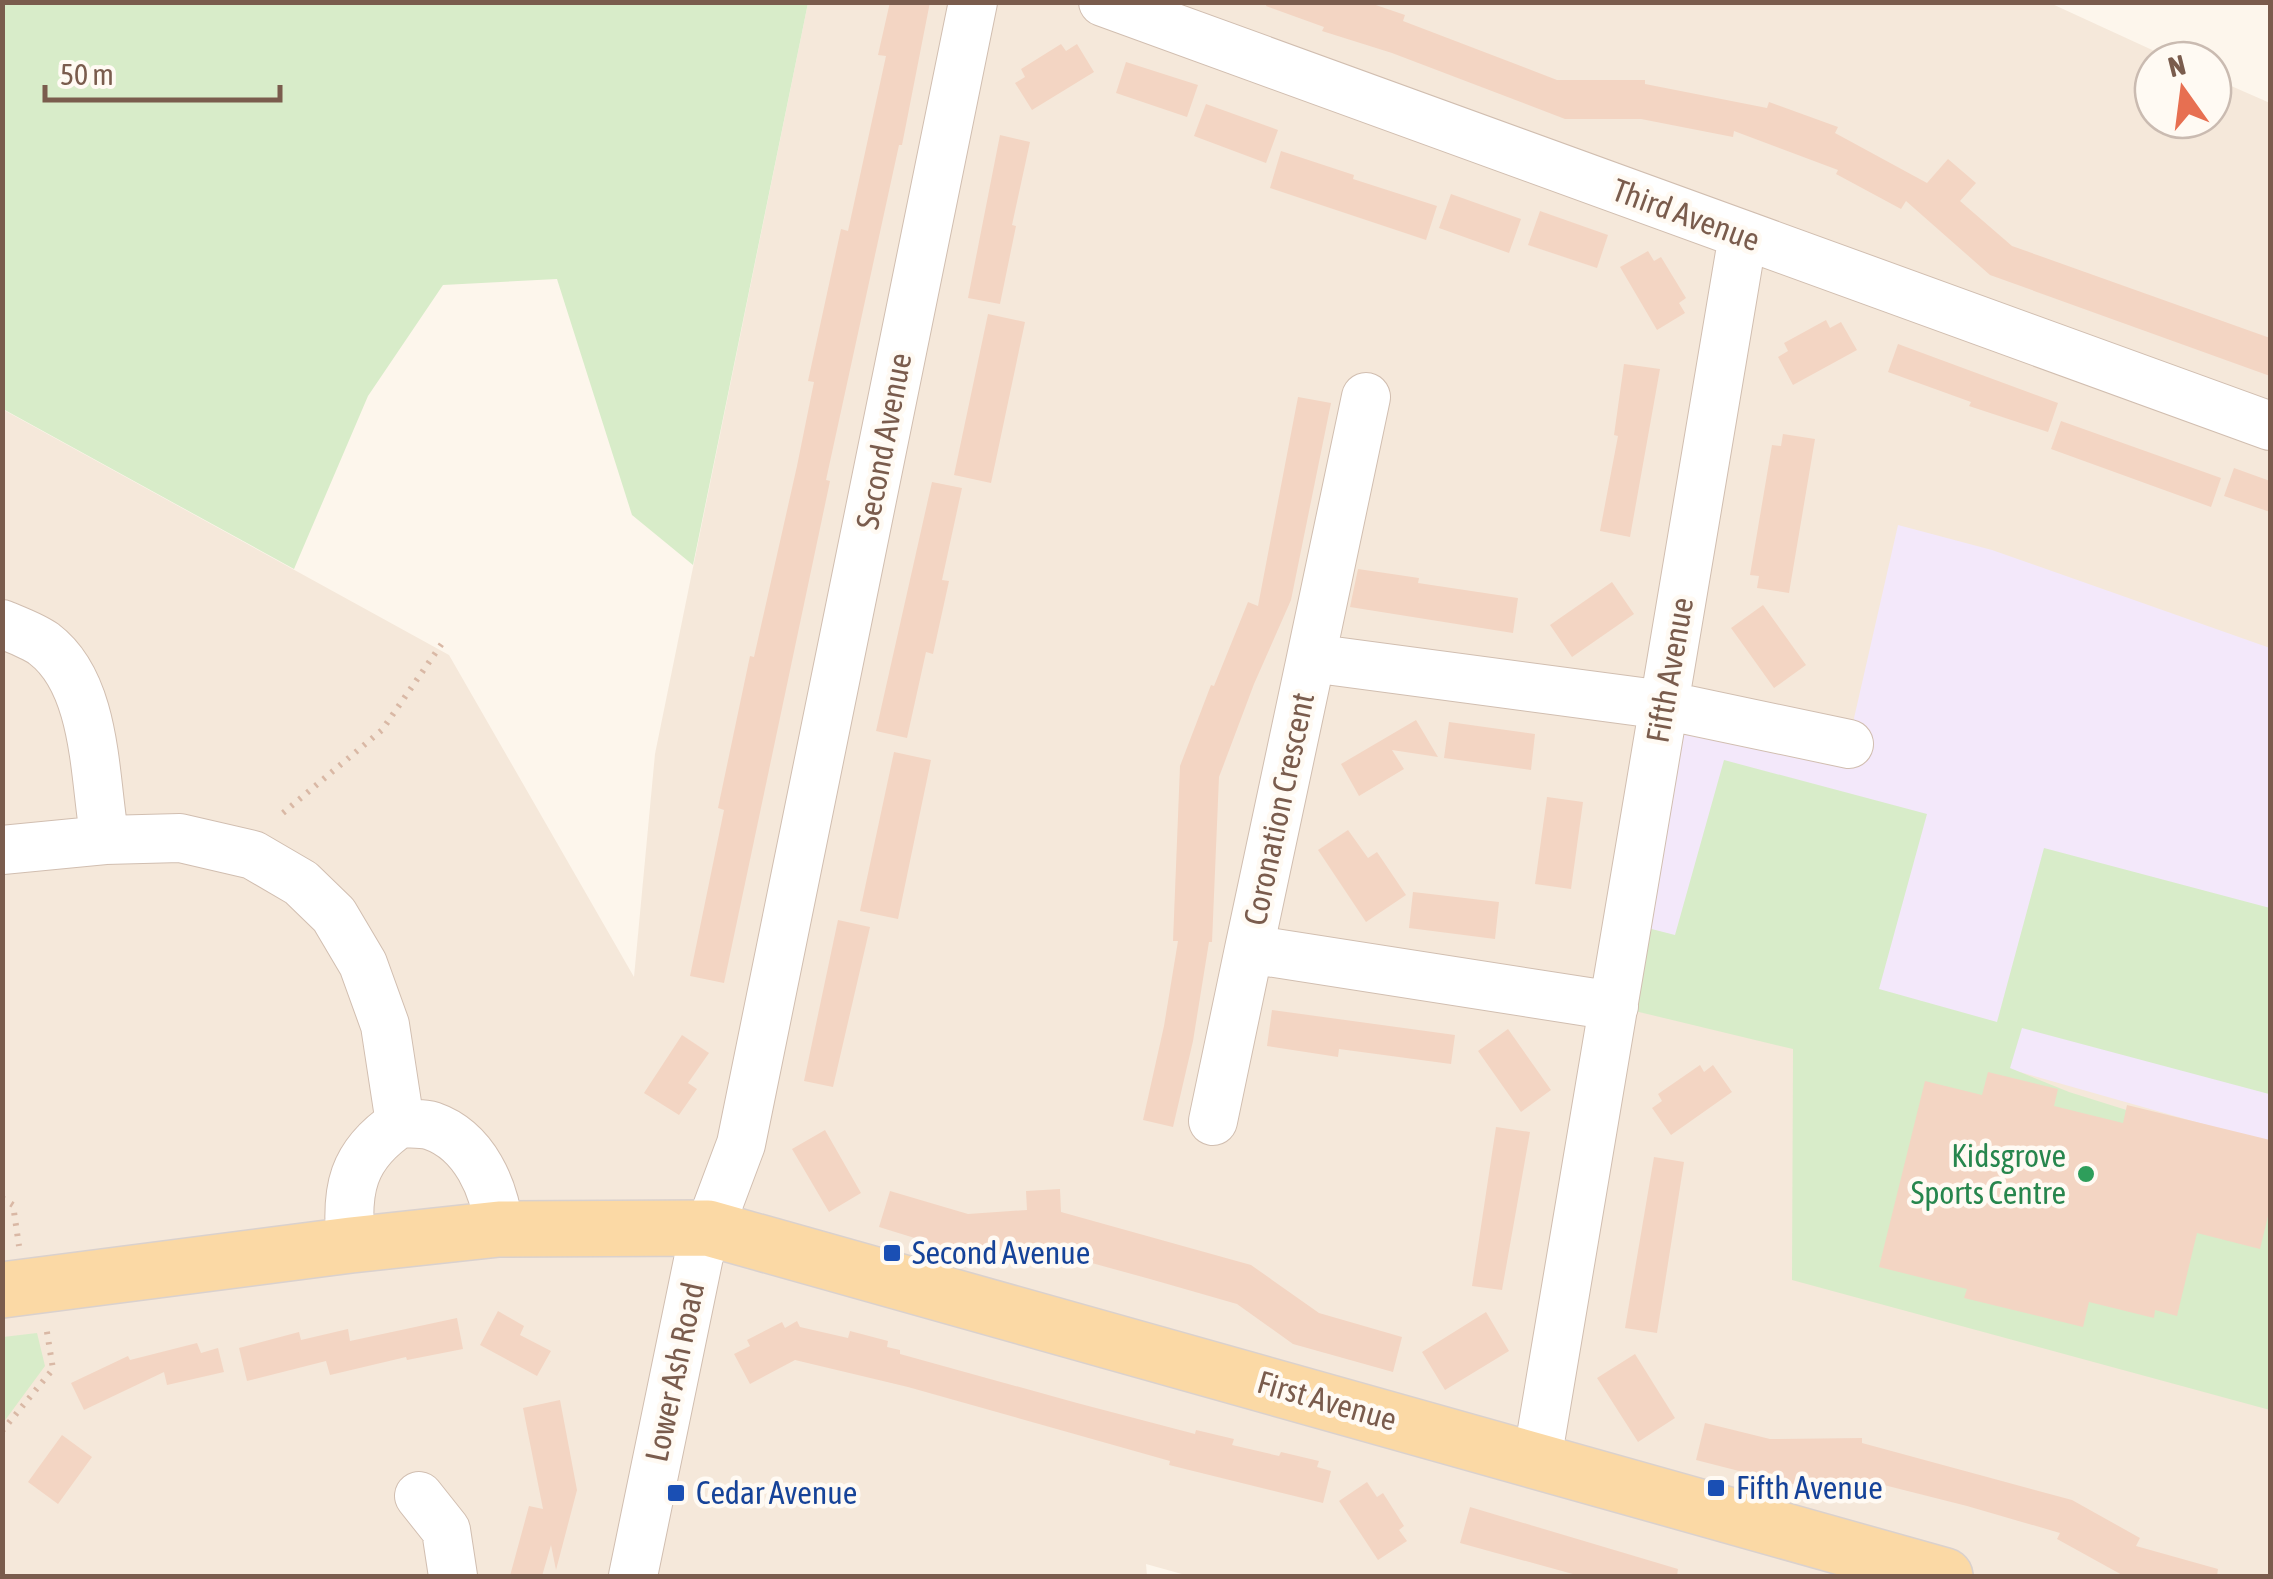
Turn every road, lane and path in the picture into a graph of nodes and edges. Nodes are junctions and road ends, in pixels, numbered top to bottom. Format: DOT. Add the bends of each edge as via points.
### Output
graph roads {
  1 [pos="973,2"];
  2 [pos="1102,2"];
  3 [pos="1743,235"];
  4 [pos="1366,397"];
  5 [pos="2270,426"];
  6 [pos="2,624"];
  7 [pos="443,642"];
  8 [pos="1311,658"];
  9 [pos="1664,705"];
  10 [pos="1849,744"];
  11 [pos="282,813"];
  12 [pos="105,840"];
  13 [pos="2,850"];
  14 [pos="1249,949"];
  15 [pos="1614,1006"];
  16 [pos="1214,1121"];
  17 [pos="400,1123"];
  18 [pos="2,1198"];
  19 [pos="708,1228"];
  20 [pos="499,1230"];
  21 [pos="351,1245"];
  22 [pos="22,1289"];
  23 [pos="2,1432"];
  24 [pos="1538,1460"];
  25 [pos="419,1496"];
  26 [pos="452,1576"];
  27 [pos="633,1576"];
  28 [pos="1945,1576"];
  1 -- 19 [label="street, Second Avenue" via="741,1144"];
  2 -- 3 [label="street, Third Avenue"];
  3 -- 5 [label="street, Third Avenue"];
  3 -- 9 [label="street, Fifth Avenue"];
  4 -- 8 [label="street"];
  6 -- 12 [label="street" via="45,645 73,680 91,732"];
  7 -- 11 [label="path" via="382,730"];
  8 -- 9 [label="street, Coronation Crescent"];
  8 -- 14 [label="street, Coronation Crescent"];
  9 -- 10 [label="street, Coronation Crescent"];
  9 -- 15 [label="street, Fifth Avenue"];
  12 -- 13 [label="street"];
  12 -- 17 [label="street" via="180,838 253,855 302,884 334,915 362,964 384,1025"];
  14 -- 15 [label="street, Coronation Crescent"];
  14 -- 16 [label="street"];
  15 -- 24 [label="street, Fifth Avenue"];
  17 -- 20 [label="street" via="431,1126 456,1140 488,1178"];
  17 -- 21 [label="street" via="358,1165 349,1191"];
  18 -- 22 [label="path" via="13,1205"];
  19 -- 20 [label="main road"];
  19 -- 24 [label="main road, First Avenue"];
  19 -- 27 [label="street, Lower Ash Road"];
  20 -- 21 [label="main road"];
  21 -- 22 [label="main road"];
  22 -- 23 [label="path" via="53,1370"];
  24 -- 28 [label="main road, First Avenue"];
  25 -- 26 [label="street" via="446,1530"];
}
